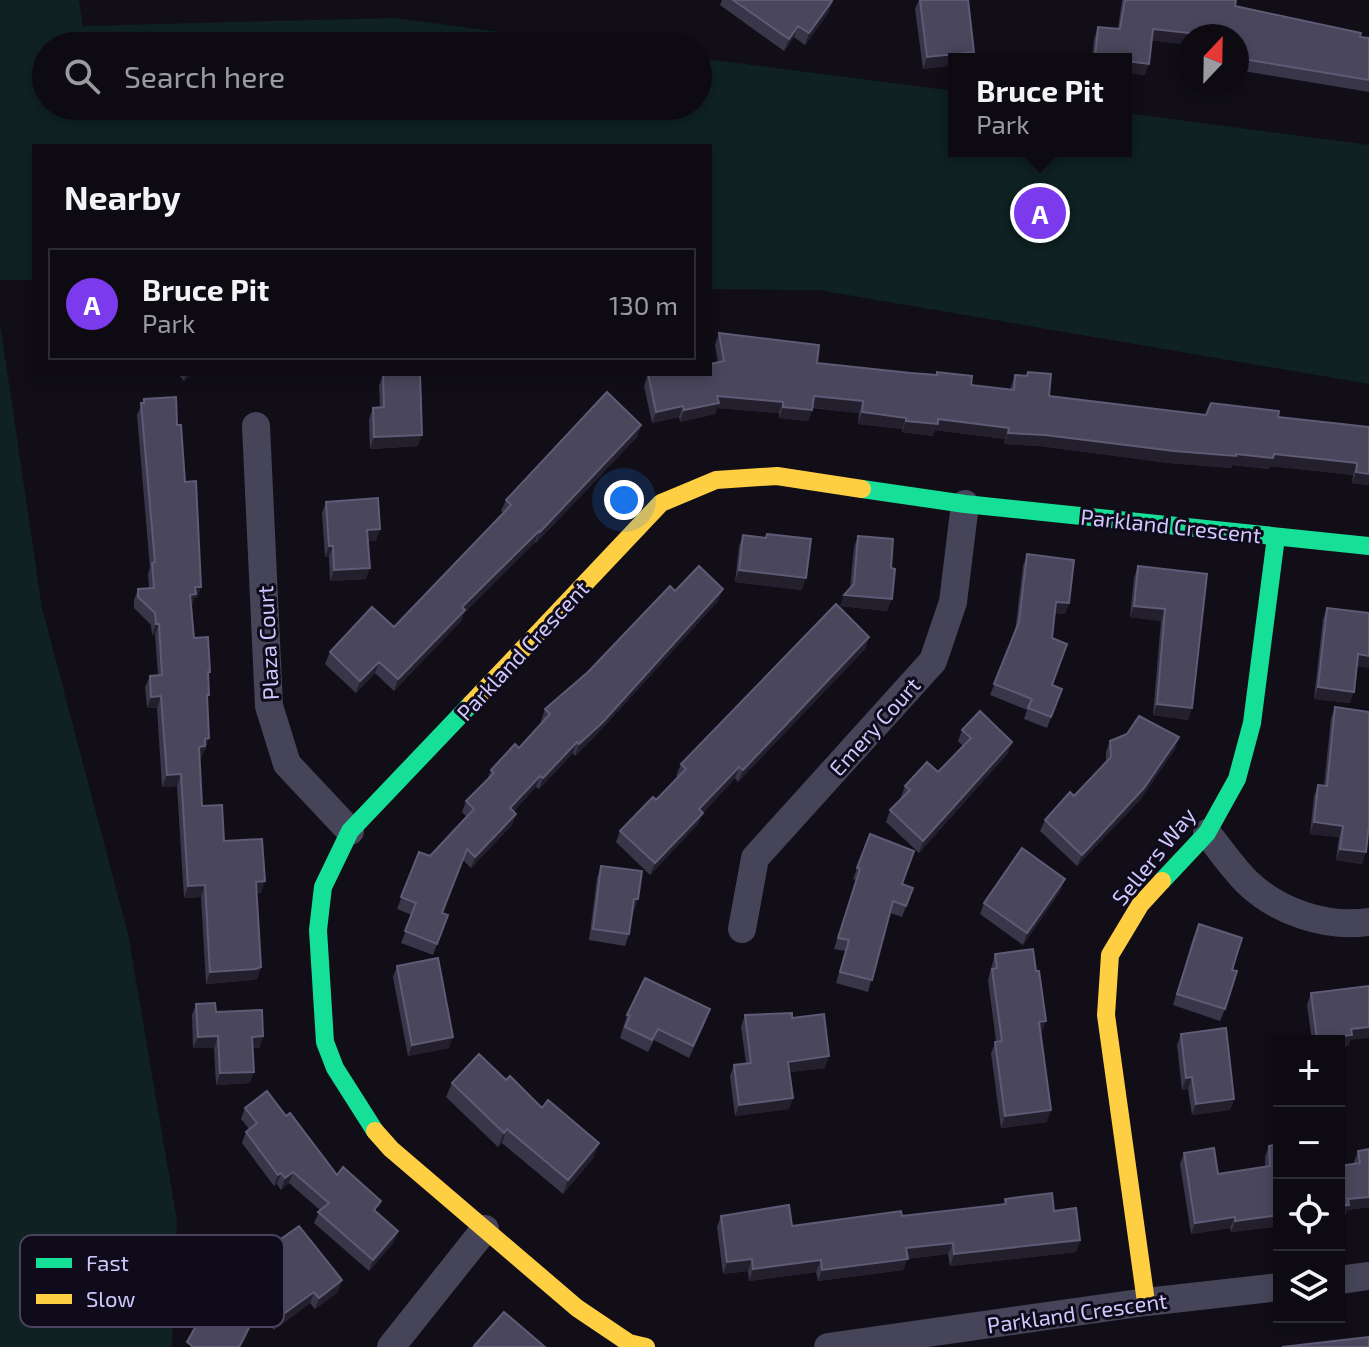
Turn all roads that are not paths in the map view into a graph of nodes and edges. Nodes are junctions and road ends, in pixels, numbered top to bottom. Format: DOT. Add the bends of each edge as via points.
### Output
graph roads {
  1 [pos="256,426"];
  2 [pos="965,504"];
  3 [pos="1276,537"];
  4 [pos="1369,546"];
  5 [pos="350,831"];
  6 [pos="1207,833"];
  7 [pos="1369,922"];
  8 [pos="742,929"];
  9 [pos="485,1229"];
  10 [pos="1369,1276"];
  11 [pos="1345,1279"];
  12 [pos="1273,1288"];
  13 [pos="1146,1302"];
  14 [pos="391,1347"];
  15 [pos="646,1347"];
  16 [pos="828,1347"];
  1 -- 5 [label="street, Plaza Court" via="269,706 287,764"];
  2 -- 3 [label="street, Parkland Crescent"];
  2 -- 5 [label="street, Parkland Crescent" via="777,476 716,480 661,503"];
  2 -- 8 [label="street, Emery Court" via="953,602 933,661 755,858"];
  3 -- 4 [label="street, Parkland Crescent"];
  3 -- 6 [label="street, Sellers Way" via="1252,723 1237,779"];
  5 -- 9 [label="street, Parkland Crescent" via="323,887 318,930 325,1042 367,1122"];
  6 -- 7 [label="street" via="1248,883 1297,916"];
  6 -- 13 [label="street, Sellers Way" via="1140,905 1110,955 1106,1015"];
  9 -- 14 [label="street"];
  9 -- 15 [label="street, Parkland Crescent" via="577,1308 629,1343"];
  10 -- 11 [label="street"];
  12 -- 13 [label="street, Parkland Crescent"];
  13 -- 16 [label="street, Parkland Crescent"];
}
